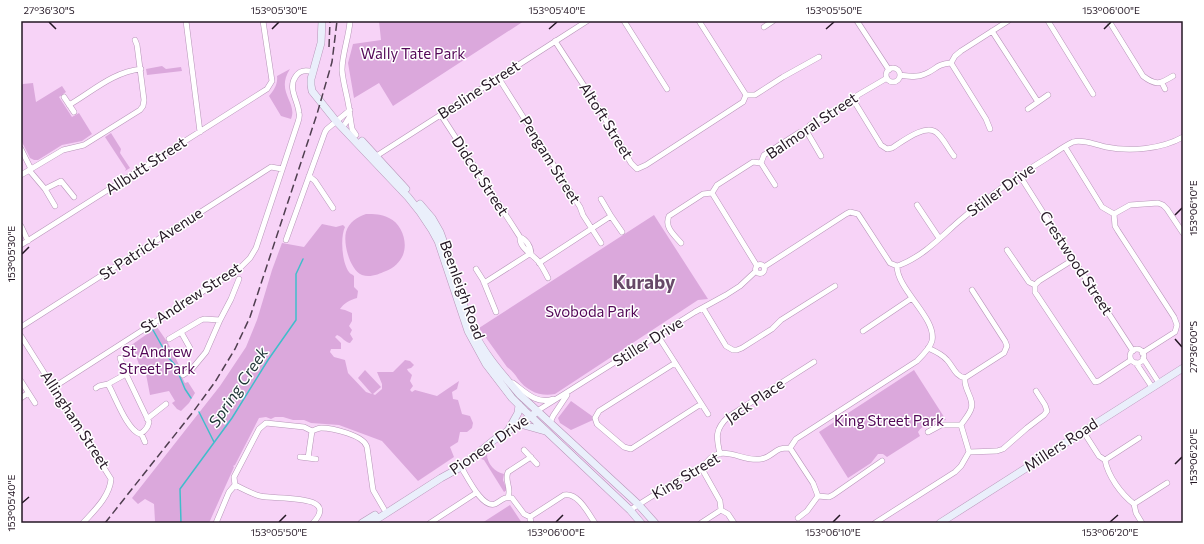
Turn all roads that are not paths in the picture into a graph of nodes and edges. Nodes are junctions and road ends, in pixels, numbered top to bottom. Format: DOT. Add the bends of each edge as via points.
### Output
graph roads {
  1 [pos="186,21"];
  2 [pos="263,21"];
  3 [pos="322,21"];
  4 [pos="350,21"];
  5 [pos="586,21"];
  6 [pos="624,21"];
  7 [pos="699,21"];
  8 [pos="773,21"];
  9 [pos="857,21"];
  10 [pos="1008,21"];
  11 [pos="1048,21"];
  12 [pos="1109,21"];
  13 [pos="764,27"];
  14 [pos="992,32"];
  15 [pos="135,40"];
  16 [pos="555,41"];
  17 [pos="819,57"];
  18 [pos="951,63"];
  19 [pos="140,69"];
  20 [pos="889,70"];
  21 [pos="313,72"];
  22 [pos="900,75"];
  23 [pos="1173,76"];
  24 [pos="498,77"];
  25 [pos="887,78"];
  26 [pos="1162,83"];
  27 [pos="667,89"];
  28 [pos="1165,89"];
  29 [pos="1093,94"];
  30 [pos="746,95"];
  31 [pos="1048,95"];
  32 [pos="64,97"];
  33 [pos="854,101"];
  34 [pos="1038,102"];
  35 [pos="69,105"];
  36 [pos="1028,109"];
  37 [pos="74,112"];
  38 [pos="350,113"];
  39 [pos="441,115"];
  40 [pos="340,121"];
  41 [pos="990,129"];
  42 [pos="200,132"];
  43 [pos="807,132"];
  44 [pos="356,135"];
  45 [pos="1183,137"];
  46 [pos="1065,147"];
  47 [pos="21,149"];
  48 [pos="821,156"];
  49 [pos="954,156"];
  50 [pos="374,159"];
  51 [pos="761,163"];
  52 [pos="282,169"];
  53 [pos="30,170"];
  54 [pos="21,175"];
  55 [pos="308,176"];
  56 [pos="1020,176"];
  57 [pos="775,185"];
  58 [pos="45,189"];
  59 [pos="712,193"];
  60 [pos="74,197"];
  61 [pos="601,199"];
  62 [pos="917,205"];
  63 [pos="55,206"];
  64 [pos="333,208"];
  65 [pos="1114,214"];
  66 [pos="611,216"];
  67 [pos="21,226"];
  68 [pos="592,229"];
  69 [pos="622,232"];
  70 [pos="1183,233"];
  71 [pos="939,238"];
  72 [pos="286,240"];
  73 [pos="28,241"];
  74 [pos="601,243"];
  75 [pos="681,243"];
  76 [pos="21,246"];
  77 [pos="1007,250"];
  78 [pos="531,253"];
  79 [pos="1071,261"];
  80 [pos="539,263"];
  81 [pos="896,266"];
  82 [pos="476,269"];
  83 [pos="757,269"];
  84 [pos="548,278"];
  85 [pos="239,279"];
  86 [pos="484,283"];
  87 [pos="1035,285"];
  88 [pos="835,286"];
  89 [pos="972,290"];
  90 [pos="912,298"];
  91 [pos="703,308"];
  92 [pos="496,312"];
  93 [pos="220,320"];
  94 [pos="1180,324"];
  95 [pos="21,327"];
  96 [pos="863,331"];
  97 [pos="181,332"];
  98 [pos="21,336"];
  99 [pos="658,336"];
  100 [pos="169,339"];
  101 [pos="190,348"];
  102 [pos="928,348"];
  103 [pos="1133,351"];
  104 [pos="1143,355"];
  105 [pos="120,358"];
  106 [pos="1134,361"];
  107 [pos="814,362"];
  108 [pos="676,363"];
  109 [pos="1183,368"];
  110 [pos="126,374"];
  111 [pos="183,375"];
  112 [pos="504,376"];
  113 [pos="965,378"];
  114 [pos="21,382"];
  115 [pos="1159,383"];
  116 [pos="108,384"];
  117 [pos="54,387"];
  118 [pos="1152,387"];
  119 [pos="96,388"];
  120 [pos="1036,391"];
  121 [pos="569,392"];
  122 [pos="28,393"];
  123 [pos="564,395"];
  124 [pos="21,398"];
  125 [pos="35,403"];
  126 [pos="166,404"];
  127 [pos="701,404"];
  128 [pos="519,405"];
  129 [pos="537,411"];
  130 [pos="708,414"];
  131 [pos="530,416"];
  132 [pos="147,419"];
  133 [pos="550,423"];
  134 [pos="520,424"];
  135 [pos="961,426"];
  136 [pos="312,431"];
  137 [pos="507,431"];
  138 [pos="1083,431"];
  139 [pos="547,432"];
  140 [pos="928,432"];
  141 [pos="142,433"];
  142 [pos="1139,438"];
  143 [pos="145,442"];
  144 [pos="790,448"];
  145 [pos="524,450"];
  146 [pos="970,452"];
  147 [pos="720,454"];
  148 [pos="300,457"];
  149 [pos="531,457"];
  150 [pos="308,458"];
  151 [pos="316,459"];
  152 [pos="1105,460"];
  153 [pos="882,461"];
  154 [pos="537,464"];
  155 [pos="461,467"];
  156 [pos="702,469"];
  157 [pos="441,478"];
  158 [pos="1167,482"];
  159 [pos="235,485"];
  160 [pos="476,493"];
  161 [pos="818,496"];
  162 [pos="508,497"];
  163 [pos="638,504"];
  164 [pos="1134,504"];
  165 [pos="384,509"];
  166 [pos="630,510"];
  167 [pos="721,510"];
  168 [pos="798,518"];
  169 [pos="530,520"];
  170 [pos="83,523"];
  171 [pos="216,523"];
  172 [pos="313,523"];
  173 [pos="362,523"];
  174 [pos="371,523"];
  175 [pos="430,523"];
  176 [pos="595,523"];
  177 [pos="641,523"];
  178 [pos="655,523"];
  179 [pos="701,523"];
  180 [pos="734,523"];
  181 [pos="875,523"];
  182 [pos="940,523"];
  183 [pos="1142,523"];
  1 -- 42 [label="street"];
  2 -- 42 [label="street, Allbutt Street" via="272,81 270,86"];
  3 -- 21 [label="main road, Beenleigh Road" via="321,43"];
  4 -- 38 [label="street" via="342,70"];
  5 -- 16 [label="street, Besline Street"];
  6 -- 27 [label="street"];
  7 -- 30 [label="street"];
  8 -- 13 [label="street"];
  9 -- 20 [label="street"];
  10 -- 14 [label="street"];
  11 -- 29 [label="street"];
  12 -- 26 [label="street" via="1143,76 1149,81"];
  14 -- 18 [label="street" via="961,51"];
  14 -- 34 [label="street"];
  15 -- 19 [label="street"];
  16 -- 24 [label="street, Besline Street"];
  16 -- 30 [label="street, Altoft Street" via="637,169 743,102"];
  17 -- 30 [label="street" via="755,95"];
  18 -- 22 [label="street" via="942,64 926,74"];
  18 -- 41 [label="street"];
  19 -- 35 [label="street" via="118,74"];
  19 -- 53 [label="street" via="144,100 140,110 84,145 63,150"];
  20 -- 22 [label="street" via="897,70"];
  20 -- 25 [label="street"];
  21 -- 40 [label="main road, Beenleigh Road" via="312,91"];
  21 -- 52 [label="street, St Andrew Street" via="296,74 293,80 293,95 300,116"];
  22 -- 25 [label="street" via="894,82"];
  23 -- 26 [label="street"];
  24 -- 39 [label="street, Besline Street"];
  24 -- 68 [label="street, Pengam Street"];
  25 -- 33 [label="street, Balmoral Street" via="858,95"];
  26 -- 28 [label="street"];
  31 -- 34 [label="street"];
  32 -- 35 [label="street"];
  33 -- 43 [label="street, Balmoral Street" via="810,125"];
  33 -- 49 [label="street" via="881,145 887,149 927,129 938,134"];
  34 -- 36 [label="street"];
  35 -- 37 [label="street"];
  38 -- 40 [label="street"];
  38 -- 44 [label="street" via="352,129"];
  39 -- 50 [label="street, Besline Street"];
  39 -- 78 [label="street, Didcot Street" via="520,237 524,238"];
  40 -- 44 [label="main road, Beenleigh Road"];
  40 -- 50 [label="main road, Beenleigh Road"];
  40 -- 55 [label="street" via="325,132"];
  42 -- 73 [label="street, Allbutt Street"];
  43 -- 48 [label="street"];
  43 -- 51 [label="street, Balmoral Street" via="800,132 764,155"];
  44 -- 50 [label="main road, Beenleigh Road"];
  45 -- 46 [label="street, Stiller Drive" via="1170,144 1150,148 1108,147 1079,141"];
  46 -- 56 [label="street, Stiller Drive"];
  46 -- 65 [label="street" via="1102,207"];
  47 -- 53 [label="street"];
  50 -- 112 [label="main road, Beenleigh Road" via="436,224 473,328"];
  50 -- 128 [label="main road, Beenleigh Road" via="416,207 432,230 468,331 486,364"];
  51 -- 57 [label="street"];
  51 -- 59 [label="street, Balmoral Street" via="753,162 717,185"];
  52 -- 95 [label="street, St Patrick Avenue" via="271,167"];
  52 -- 117 [label="street, St Andrew Street" via="256,248 241,267"];
  53 -- 54 [label="street"];
  53 -- 58 [label="street"];
  55 -- 64 [label="street" via="315,180"];
  55 -- 72 [label="street"];
  56 -- 71 [label="street, Stiller Drive" via="977,206"];
  56 -- 79 [label="street, Crestwood Street" via="1070,255"];
  58 -- 60 [label="street" via="61,181"];
  58 -- 63 [label="street"];
  59 -- 75 [label="street" via="704,194 669,216 667,225"];
  59 -- 83 [label="street"];
  61 -- 66 [label="street"];
  62 -- 71 [label="street"];
  65 -- 70 [label="street" via="1130,205 1158,203 1167,208"];
  65 -- 94 [label="street" via="1118,231"];
  66 -- 68 [label="street"];
  66 -- 69 [label="street"];
  67 -- 73 [label="street"];
  68 -- 74 [label="street, Pengam Street"];
  68 -- 80 [label="street"];
  71 -- 81 [label="street, Stiller Drive" via="920,255"];
  73 -- 76 [label="street, Allbutt Street"];
  77 -- 87 [label="street" via="1029,282"];
  78 -- 80 [label="street, Didcot Street"];
  78 -- 86 [label="street"];
  79 -- 87 [label="street"];
  79 -- 103 [label="street, Crestwood Street"];
  80 -- 84 [label="street, Didcot Street"];
  81 -- 83 [label="street" via="890,263 855,210 764,267 761,264"];
  81 -- 90 [label="street" via="898,277"];
  82 -- 86 [label="street"];
  83 -- 91 [label="street, Stiller Drive" via="740,286"];
  85 -- 93 [label="street"];
  86 -- 92 [label="street"];
  87 -- 106 [label="street" via="1035,292 1095,382"];
  88 -- 91 [label="street" via="737,350 726,346"];
  89 -- 113 [label="street" via="1007,346 1006,351"];
  90 -- 96 [label="street"];
  90 -- 102 [label="street" via="929,322 932,341"];
  91 -- 99 [label="street, Stiller Drive"];
  93 -- 97 [label="street" via="204,319"];
  93 -- 111 [label="street" via="206,352 191,370"];
  94 -- 104 [label="street" via="1175,332"];
  97 -- 100 [label="street"];
  97 -- 101 [label="street"];
  98 -- 117 [label="street, Allingham Street"];
  99 -- 108 [label="street"];
  99 -- 121 [label="street, Stiller Drive"];
  102 -- 113 [label="street" via="943,355 960,377"];
  102 -- 144 [label="street, King Street" via="917,361 796,440"];
  103 -- 104 [label="street" via="1139,350"];
  103 -- 106 [label="street" via="1130,354"];
  104 -- 106 [label="street" via="1140,362"];
  104 -- 115 [label="street"];
  105 -- 110 [label="street"];
  106 -- 118 [label="street"];
  107 -- 147 [label="street, Jack Place" via="728,417 722,423 717,437"];
  108 -- 127 [label="street"];
  108 -- 127 [label="street" via="599,411 595,418 597,424 624,448 630,449"];
  109 -- 115 [label="main road, Millers Road"];
  110 -- 116 [label="street"];
  110 -- 132 [label="street"];
  112 -- 123 [label="street" via="527,394 540,400"];
  112 -- 129 [label="main road, Beenleigh Road"];
  113 -- 135 [label="street" via="964,383 972,401 972,408"];
  114 -- 122 [label="street"];
  115 -- 118 [label="main road, Millers Road"];
  116 -- 119 [label="street"];
  116 -- 141 [label="street" via="132,428 136,433"];
  117 -- 170 [label="street, Allingham Street" via="111,479 106,495"];
  118 -- 138 [label="main road, Millers Road"];
  120 -- 146 [label="street" via="1048,412 1044,416 1003,449"];
  121 -- 123 [label="street, Stiller Drive"];
  121 -- 133 [label="street"];
  122 -- 124 [label="street"];
  122 -- 125 [label="street"];
  123 -- 129 [label="street, Stiller Drive"];
  126 -- 132 [label="street"];
  127 -- 130 [label="street"];
  128 -- 131 [label="main road, Beenleigh Road"];
  128 -- 137 [label="main road" via="518,413"];
  129 -- 131 [label="main road, Pioneer Drive"];
  129 -- 133 [label="main road, Beenleigh Road"];
  131 -- 134 [label="main road, Pioneer Drive"];
  131 -- 139 [label="main road, Beenleigh Road"];
  132 -- 141 [label="street" via="148,427"];
  133 -- 163 [label="main road, Beenleigh Road"];
  134 -- 137 [label="main road, Pioneer Drive"];
  134 -- 139 [label="main road"];
  135 -- 140 [label="street" via="941,425"];
  135 -- 146 [label="street"];
  136 -- 150 [label="street"];
  136 -- 159 [label="street" via="304,427 263,424 234,477"];
  136 -- 165 [label="street" via="319,428 331,429 364,441 373,490"];
  137 -- 155 [label="main road, Pioneer Drive"];
  138 -- 152 [label="street" via="1099,456"];
  138 -- 182 [label="main road, Millers Road"];
  139 -- 166 [label="main road, Beenleigh Road"];
  141 -- 143 [label="street"];
  142 -- 152 [label="street"];
  144 -- 147 [label="street, King Street" via="781,449 759,459"];
  144 -- 161 [label="street" via="813,483"];
  145 -- 149 [label="street"];
  146 -- 181 [label="street" via="955,472"];
  147 -- 156 [label="street, King Street" via="705,463"];
  148 -- 150 [label="street"];
  149 -- 154 [label="street"];
  149 -- 162 [label="street" via="508,472"];
  150 -- 151 [label="street"];
  152 -- 164 [label="street" via="1107,469 1126,498"];
  153 -- 161 [label="street" via="833,495"];
  155 -- 157 [label="main road, Pioneer Drive"];
  155 -- 160 [label="street"];
  156 -- 163 [label="street, King Street" via="692,470"];
  156 -- 167 [label="street" via="720,501"];
  157 -- 165 [label="main road, Pioneer Drive" via="422,485"];
  157 -- 174 [label="main road, Pioneer Drive"];
  158 -- 164 [label="street"];
  159 -- 171 [label="street" via="229,492"];
  159 -- 172 [label="street" via="262,497 305,500 316,504 321,511"];
  160 -- 162 [label="street" via="489,505"];
  160 -- 175 [label="street"];
  161 -- 168 [label="street"];
  162 -- 169 [label="street" via="515,501"];
  163 -- 166 [label="street, King Street"];
  163 -- 178 [label="main road, Beenleigh Road"];
  164 -- 183 [label="street"];
  165 -- 173 [label="main road, Pioneer Drive"];
  166 -- 177 [label="main road, Beenleigh Road"];
  167 -- 179 [label="street"];
  167 -- 180 [label="street" via="728,514"];
  169 -- 176 [label="street" via="568,494 583,506"];
}
